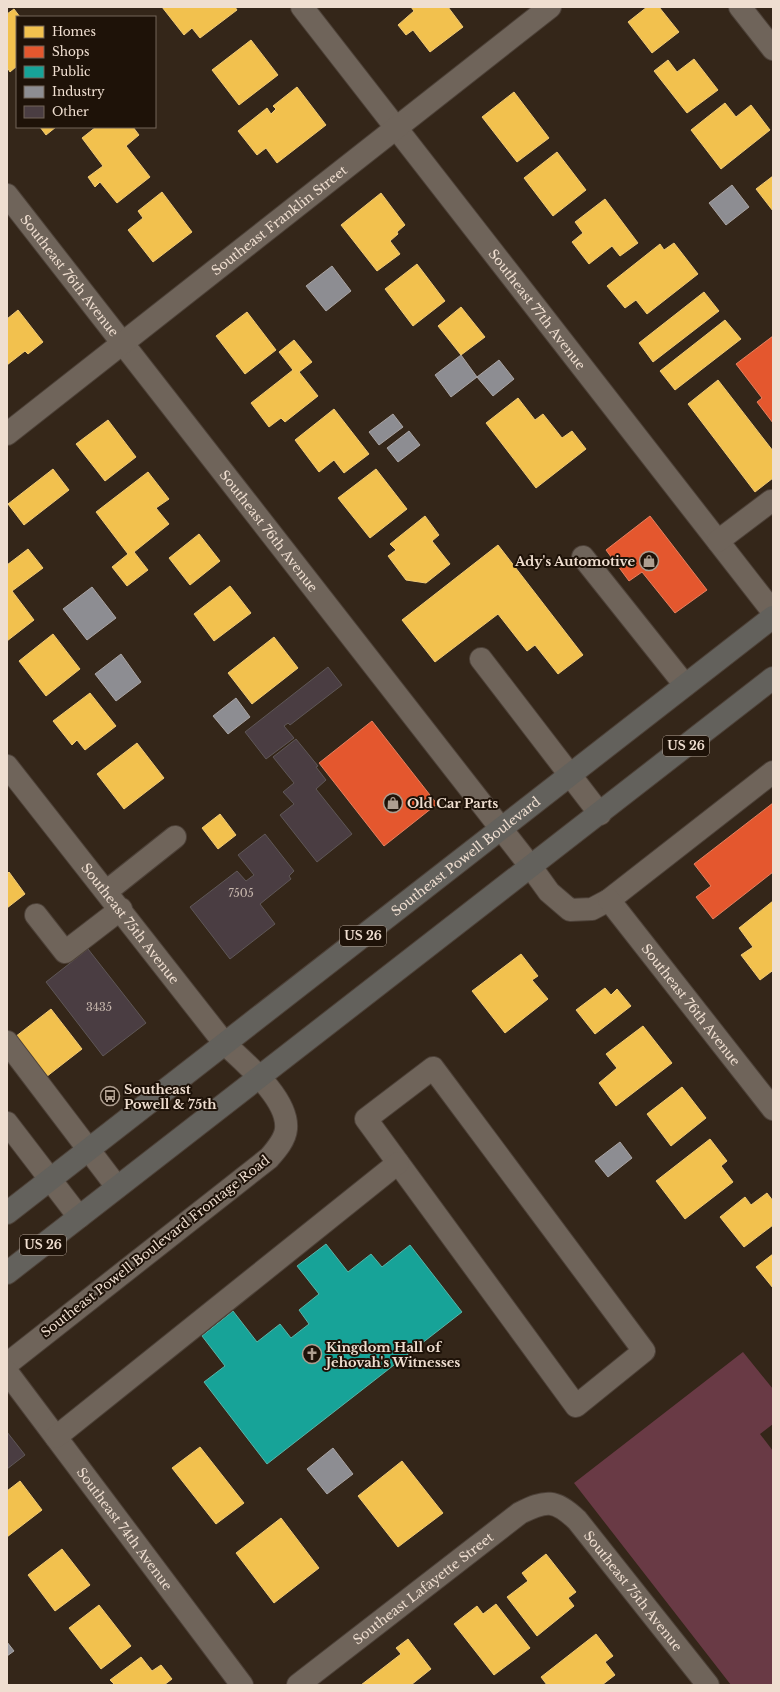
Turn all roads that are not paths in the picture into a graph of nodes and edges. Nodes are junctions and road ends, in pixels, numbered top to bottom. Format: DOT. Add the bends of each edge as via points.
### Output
graph roads {
  1 [pos="302,7"];
  2 [pos="550,7"];
  3 [pos="740,7"];
  4 [pos="773,49"];
  5 [pos="396,128"];
  6 [pos="7,195"];
  7 [pos="123,343"];
  8 [pos="7,434"];
  9 [pos="771,501"];
  10 [pos="718,541"];
  11 [pos="583,557"];
  12 [pos="773,612"];
  13 [pos="773,617"];
  14 [pos="481,659"];
  15 [pos="773,678"];
  16 [pos="686,685"];
  17 [pos="7,766"];
  18 [pos="773,772"];
  19 [pos="570,775"];
  20 [pos="600,814"];
  21 [pos="501,829"];
  22 [pos="175,838"];
  23 [pos="531,867"];
  24 [pos="107,891"];
  25 [pos="609,900"];
  26 [pos="121,909"];
  27 [pos="36,915"];
  28 [pos="7,1042"];
  29 [pos="225,1044"];
  30 [pos="259,1077"];
  31 [pos="773,1109"];
  32 [pos="7,1123"];
  33 [pos="89,1149"];
  34 [pos="398,1163"];
  35 [pos="51,1179"];
  36 [pos="118,1187"];
  37 [pos="7,1213"];
  38 [pos="79,1217"];
  39 [pos="7,1273"];
  40 [pos="7,1364"];
  41 [pos="7,1372"];
  42 [pos="56,1437"];
  43 [pos="553,1503"];
  44 [pos="242,1685"];
  45 [pos="298,1685"];
  46 [pos="708,1685"];
  1 -- 5 [label="street, Southeast 77th Avenue"];
  2 -- 5 [label="street, Southeast Franklin Street"];
  3 -- 4 [label="street"];
  5 -- 7 [label="street, Southeast Franklin Street"];
  5 -- 10 [label="street, Southeast 77th Avenue"];
  6 -- 7 [label="street, Southeast 76th Avenue"];
  7 -- 8 [label="street, Southeast Franklin Street"];
  7 -- 21 [label="street, Southeast 76th Avenue"];
  9 -- 10 [label="street"];
  10 -- 12 [label="street, Southeast 77th Avenue"];
  11 -- 16 [label="street"];
  13 -- 16 [label="main road, Southeast Powell Boulevard / US 26"];
  14 -- 19 [label="street"];
  15 -- 20 [label="main road, US 26"];
  16 -- 19 [label="main road, Southeast Powell Boulevard / US 26"];
  17 -- 24 [label="street, Southeast 75th Avenue"];
  18 -- 25 [label="street"];
  19 -- 20 [label="street"];
  19 -- 21 [label="main road, Southeast Powell Boulevard / US 26"];
  20 -- 23 [label="main road, US 26"];
  21 -- 23 [label="street, Southeast 76th Avenue"];
  21 -- 29 [label="main road, Southeast Powell Boulevard / US 26"];
  22 -- 24 [label="street"];
  23 -- 25 [label="street" via="549,892 570,910 592,909"];
  23 -- 30 [label="main road, US 26"];
  24 -- 26 [label="street, Southeast 75th Avenue"];
  25 -- 31 [label="street, Southeast 76th Avenue"];
  26 -- 27 [label="street" via="65,952"];
  26 -- 29 [label="street, Southeast 75th Avenue"];
  28 -- 33 [label="street"];
  29 -- 30 [label="street, Southeast 75th Avenue"];
  29 -- 33 [label="main road, Southeast Powell Boulevard / US 26"];
  30 -- 36 [label="main road, US 26"];
  30 -- 40 [label="street, Southeast Powell Boulevard Frontage Road" via="284,1113 286,1129 280,1144 269,1158"];
  32 -- 35 [label="street"];
  33 -- 35 [label="main road, Southeast Powell Boulevard / US 26"];
  33 -- 36 [label="street"];
  34 -- 34 [label="street" via="366,1119 433,1068 644,1351 576,1406"];
  34 -- 42 [label="street"];
  35 -- 37 [label="main road, Southeast Powell Boulevard / US 26"];
  35 -- 38 [label="street"];
  36 -- 38 [label="main road, US 26"];
  38 -- 39 [label="main road, US 26"];
  41 -- 42 [label="street, Southeast 74th Avenue"];
  42 -- 44 [label="street, Southeast 74th Avenue"];
  43 -- 45 [label="street, Southeast Lafayette Street" via="538,1504 520,1513"];
  43 -- 46 [label="street, Southeast 75th Avenue" via="577,1520"];
}
